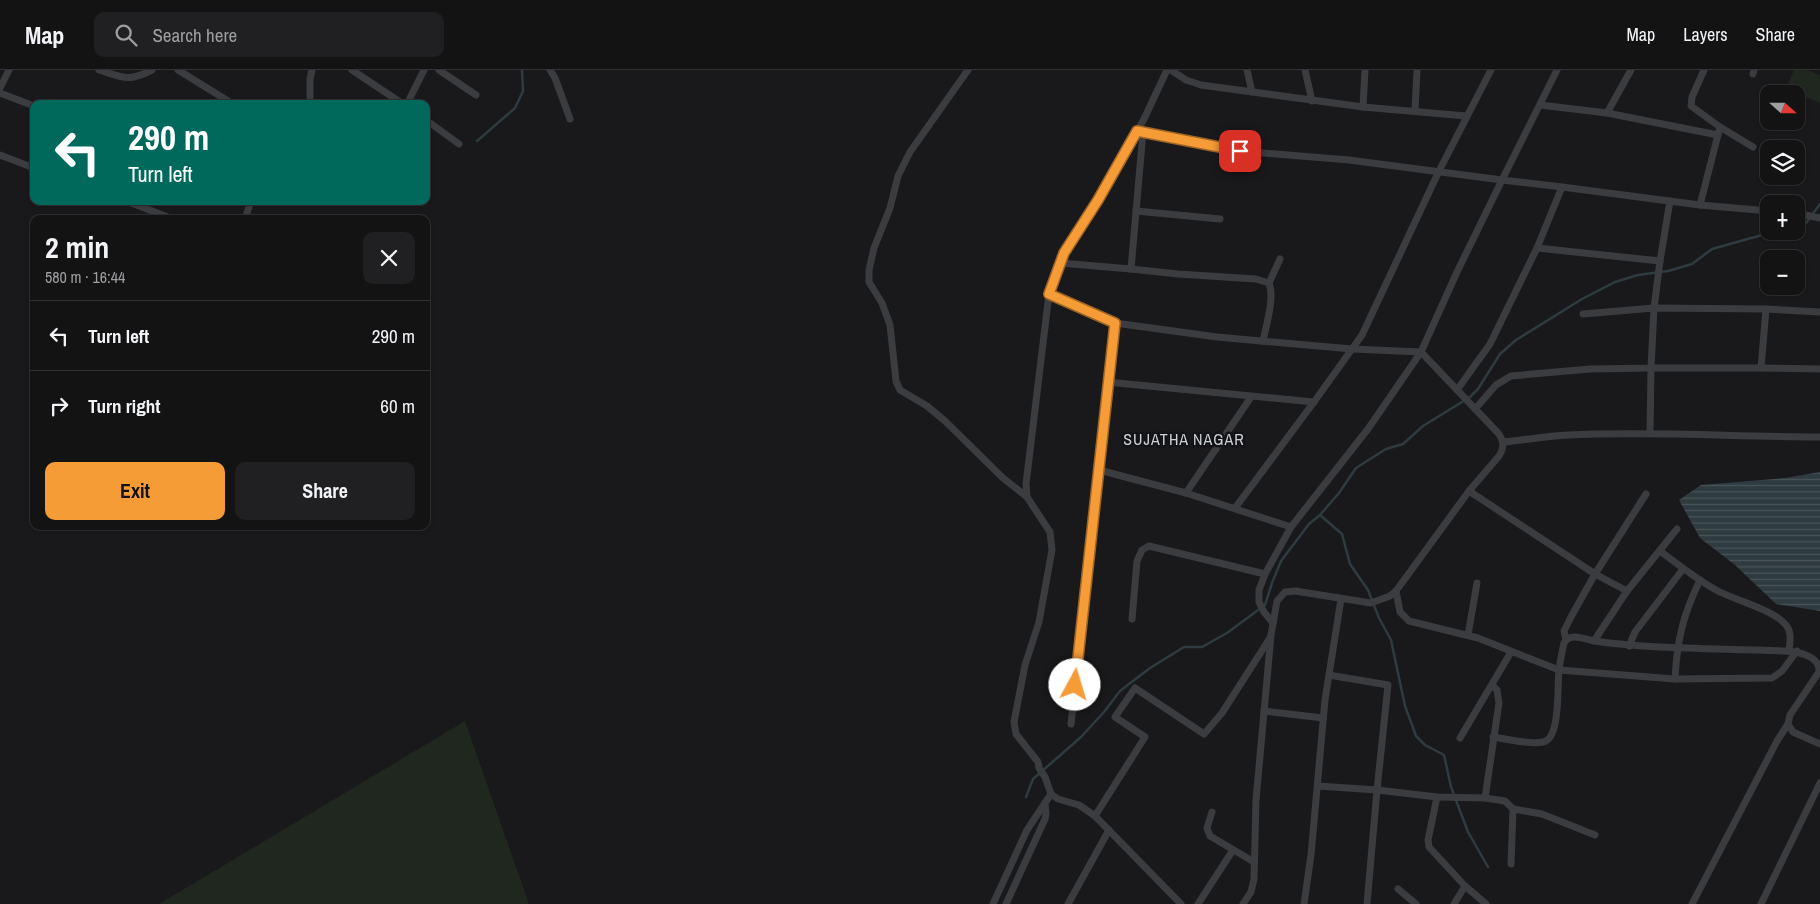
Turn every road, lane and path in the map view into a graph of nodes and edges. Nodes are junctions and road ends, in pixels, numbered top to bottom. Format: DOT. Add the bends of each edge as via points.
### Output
graph roads {
  1 [pos="99,70"];
  2 [pos="152,70"];
  3 [pos="178,70"];
  4 [pos="312,70"];
  5 [pos="352,70"];
  6 [pos="424,70"];
  7 [pos="439,70"];
  8 [pos="550,70"];
  9 [pos="968,70"];
  10 [pos="1167,70"];
  11 [pos="1171,70"];
  12 [pos="1247,70"];
  13 [pos="1306,70"];
  14 [pos="1365,70"];
  15 [pos="1417,70"];
  16 [pos="1491,70"];
  17 [pos="1557,70"];
  18 [pos="1631,70"];
  19 [pos="1704,70"];
  20 [pos="5,73"];
  21 [pos="0,88"];
  22 [pos="1252,92"];
  23 [pos="0,93"];
  24 [pos="476,95"];
  25 [pos="227,100"];
  26 [pos="310,100"];
  27 [pos="397,100"];
  28 [pos="409,100"];
  29 [pos="1312,101"];
  30 [pos="30,104"];
  31 [pos="1540,104"];
  32 [pos="1363,107"];
  33 [pos="1415,111"];
  34 [pos="1607,113"];
  35 [pos="1466,116"];
  36 [pos="570,119"];
  37 [pos="430,123"];
  38 [pos="1720,127"];
  39 [pos="1140,132"];
  40 [pos="1718,135"];
  41 [pos="459,144"];
  42 [pos="1753,147"];
  43 [pos="0,156"];
  44 [pos="30,167"];
  45 [pos="1439,171"];
  46 [pos="1502,180"];
  47 [pos="1562,187"];
  48 [pos="1670,201"];
  49 [pos="136,205"];
  50 [pos="1700,205"];
  51 [pos="1760,210"];
  52 [pos="1136,211"];
  53 [pos="1805,214"];
  54 [pos="163,215"];
  55 [pos="1818,218"];
  56 [pos="1220,219"];
  57 [pos="1537,248"];
  58 [pos="1280,259"];
  59 [pos="1060,263"];
  60 [pos="1660,264"];
  61 [pos="1130,269"];
  62 [pos="1268,283"];
  63 [pos="1049,294"];
  64 [pos="1654,308"];
  65 [pos="1766,309"];
  66 [pos="1820,312"];
  67 [pos="1583,314"];
  68 [pos="1115,323"];
  69 [pos="1263,341"];
  70 [pos="1352,349"];
  71 [pos="1420,352"];
  72 [pos="1651,368"];
  73 [pos="1761,368"];
  74 [pos="1820,369"];
  75 [pos="1108,382"];
  76 [pos="1459,392"];
  77 [pos="1251,397"];
  78 [pos="1314,402"];
  79 [pos="1473,407"];
  80 [pos="1650,433"];
  81 [pos="1820,436"];
  82 [pos="1503,442"];
  83 [pos="1099,470"];
  84 [pos="1469,492"];
  85 [pos="1186,493"];
  86 [pos="1646,494"];
  87 [pos="1027,498"];
  88 [pos="1235,508"];
  89 [pos="1291,527"];
  90 [pos="1676,529"];
  91 [pos="1660,551"];
  92 [pos="1683,569"];
  93 [pos="1265,574"];
  94 [pos="1595,574"];
  95 [pos="1700,580"];
  96 [pos="1477,583"];
  97 [pos="1396,591"];
  98 [pos="1627,591"];
  99 [pos="1342,599"];
  100 [pos="1132,618"];
  101 [pos="1273,623"];
  102 [pos="1271,635"];
  103 [pos="1468,635"];
  104 [pos="1566,640"];
  105 [pos="1594,641"];
  106 [pos="1629,646"];
  107 [pos="1677,648"];
  108 [pos="1789,651"];
  109 [pos="1511,652"];
  110 [pos="1797,652"];
  111 [pos="1559,670"];
  112 [pos="1329,675"];
  113 [pos="1675,679"];
  114 [pos="1492,685"];
  115 [pos="1264,711"];
  116 [pos="1323,718"];
  117 [pos="1071,724"];
  118 [pos="1788,724"];
  119 [pos="1493,737"];
  120 [pos="1460,738"];
  121 [pos="1820,744"];
  122 [pos="1820,783"];
  123 [pos="1318,786"];
  124 [pos="1377,790"];
  125 [pos="1051,794"];
  126 [pos="1437,797"];
  127 [pos="1486,798"];
  128 [pos="1045,803"];
  129 [pos="1513,809"];
  130 [pos="1212,812"];
  131 [pos="1095,816"];
  132 [pos="1109,830"];
  133 [pos="1595,835"];
  134 [pos="1233,850"];
  135 [pos="1254,862"];
  136 [pos="1511,864"];
  137 [pos="1465,886"];
  138 [pos="1398,889"];
  139 [pos="1070,903"];
  140 [pos="994,904"];
  141 [pos="1006,904"];
  142 [pos="1181,904"];
  143 [pos="1198,904"];
  144 [pos="1243,904"];
  145 [pos="1304,904"];
  146 [pos="1367,904"];
  147 [pos="1416,904"];
  148 [pos="1454,904"];
  149 [pos="1486,904"];
  150 [pos="1692,904"];
  151 [pos="1760,904"];
  1 -- 2 [label="street" via="129,79"];
  3 -- 25 [label="street"];
  4 -- 26 [label="street"];
  5 -- 27 [label="street"];
  6 -- 28 [label="street"];
  7 -- 24 [label="street"];
  8 -- 36 [label="street"];
  9 -- 87 [label="street" via="902,167 874,248 869,282 890,325 900,390 945,421"];
  10 -- 39 [label="street"];
  11 -- 22 [label="street" via="1201,85"];
  12 -- 22 [label="street"];
  13 -- 29 [label="street"];
  14 -- 32 [label="street"];
  15 -- 33 [label="street"];
  16 -- 35 [label="street"];
  17 -- 31 [label="street"];
  18 -- 34 [label="street"];
  19 -- 38 [label="street" via="1690,103"];
  20 -- 21 [label="street"];
  22 -- 29 [label="street"];
  23 -- 30 [label="street"];
  29 -- 32 [label="street"];
  31 -- 34 [label="street"];
  31 -- 46 [label="street"];
  32 -- 33 [label="street"];
  33 -- 35 [label="street"];
  34 -- 40 [label="street"];
  35 -- 45 [label="street"];
  37 -- 41 [label="street"];
  38 -- 40 [label="street"];
  38 -- 42 [label="street"];
  39 -- 45 [label="street" via="1240,151"];
  39 -- 52 [label="street"];
  39 -- 59 [label="street"];
  40 -- 50 [label="street"];
  43 -- 44 [label="street"];
  45 -- 46 [label="street"];
  45 -- 70 [label="street" via="1372,315"];
  46 -- 47 [label="street"];
  46 -- 71 [label="street"];
  47 -- 48 [label="street"];
  47 -- 57 [label="street"];
  48 -- 50 [label="street"];
  48 -- 60 [label="street"];
  49 -- 54 [label="street"];
  50 -- 51 [label="street"];
  52 -- 56 [label="street"];
  52 -- 61 [label="street"];
  53 -- 55 [label="street"];
  57 -- 60 [label="street"];
  57 -- 76 [label="street" via="1490,344"];
  58 -- 62 [label="street"];
  59 -- 61 [label="street"];
  59 -- 63 [label="street"];
  60 -- 64 [label="street"];
  61 -- 62 [label="street" via="1256,279"];
  62 -- 69 [label="street" via="1271,289"];
  63 -- 68 [label="street"];
  63 -- 87 [label="street"];
  64 -- 65 [label="street"];
  64 -- 67 [label="street"];
  64 -- 72 [label="street"];
  65 -- 66 [label="street"];
  65 -- 73 [label="street"];
  68 -- 69 [label="street"];
  68 -- 75 [label="street"];
  69 -- 70 [label="street"];
  70 -- 71 [label="street"];
  70 -- 78 [label="street"];
  71 -- 76 [label="street"];
  71 -- 89 [label="street" via="1368,429"];
  72 -- 73 [label="street"];
  72 -- 79 [label="street" via="1590,368 1511,376 1496,385"];
  72 -- 80 [label="street"];
  73 -- 74 [label="street"];
  75 -- 77 [label="street"];
  75 -- 83 [label="street"];
  76 -- 79 [label="street"];
  77 -- 78 [label="street"];
  77 -- 85 [label="street"];
  78 -- 88 [label="street"];
  79 -- 82 [label="street"];
  80 -- 81 [label="street"];
  80 -- 82 [label="street" via="1566,435"];
  82 -- 84 [label="street" via="1502,452"];
  83 -- 85 [label="street"];
  83 -- 117 [label="street"];
  84 -- 94 [label="street"];
  84 -- 97 [label="street"];
  85 -- 88 [label="street"];
  86 -- 94 [label="street"];
  87 -- 125 [label="street" via="1050,532 1052,550 1039,622 1025,665 1014,722 1016,734 1038,762"];
  88 -- 89 [label="street"];
  89 -- 93 [label="street"];
  90 -- 91 [label="street"];
  91 -- 92 [label="street"];
  91 -- 98 [label="street"];
  92 -- 95 [label="street"];
  92 -- 106 [label="street" via="1635,632"];
  93 -- 100 [label="street" via="1149,546 1142,550 1137,561"];
  93 -- 101 [label="street" via="1259,590 1259,602"];
  94 -- 98 [label="street"];
  94 -- 104 [label="street" via="1565,628"];
  95 -- 107 [label="street" via="1685,616"];
  95 -- 108 [label="street" via="1783,621 1789,629"];
  96 -- 103 [label="street"];
  97 -- 99 [label="street" via="1371,603"];
  97 -- 103 [label="street" via="1400,612 1406,619"];
  98 -- 105 [label="street"];
  99 -- 101 [label="street" via="1289,591 1277,601"];
  99 -- 112 [label="street"];
  101 -- 102 [label="street"];
  102 -- 115 [label="street"];
  102 -- 131 [label="street" via="1222,713 1204,734 1135,688 1115,717 1145,737"];
  103 -- 109 [label="street"];
  104 -- 105 [label="street" via="1574,637"];
  104 -- 111 [label="street"];
  105 -- 106 [label="street"];
  106 -- 107 [label="street"];
  107 -- 108 [label="street"];
  107 -- 113 [label="street"];
  108 -- 110 [label="street"];
  109 -- 111 [label="street"];
  109 -- 114 [label="street"];
  110 -- 113 [label="street" via="1772,678"];
  110 -- 118 [label="street" via="1817,663 1819,670 1790,715"];
  111 -- 113 [label="street"];
  111 -- 119 [label="street" via="1556,716 1553,733 1548,740 1533,742"];
  112 -- 116 [label="street"];
  112 -- 124 [label="street" via="1388,685"];
  114 -- 119 [label="street" via="1499,698"];
  114 -- 120 [label="street"];
  115 -- 116 [label="street"];
  115 -- 135 [label="street"];
  116 -- 123 [label="street"];
  118 -- 121 [label="street" via="1793,732"];
  118 -- 150 [label="street"];
  119 -- 127 [label="street"];
  122 -- 151 [label="street"];
  123 -- 124 [label="street"];
  123 -- 145 [label="street"];
  124 -- 126 [label="street"];
  124 -- 146 [label="street"];
  125 -- 128 [label="street"];
  125 -- 131 [label="street"];
  126 -- 127 [label="street"];
  126 -- 137 [label="street" via="1428,847"];
  127 -- 129 [label="street" via="1505,802"];
  128 -- 140 [label="street" via="1027,830"];
  128 -- 141 [label="street" via="1045,819"];
  129 -- 133 [label="street" via="1542,814"];
  129 -- 136 [label="street"];
  130 -- 134 [label="street" via="1208,825 1210,836"];
  131 -- 132 [label="street"];
  132 -- 139 [label="street"];
  132 -- 142 [label="street"];
  134 -- 135 [label="street"];
  134 -- 143 [label="street"];
  135 -- 144 [label="street" via="1253,886"];
  137 -- 148 [label="street"];
  137 -- 149 [label="street"];
  138 -- 147 [label="street"];
}
